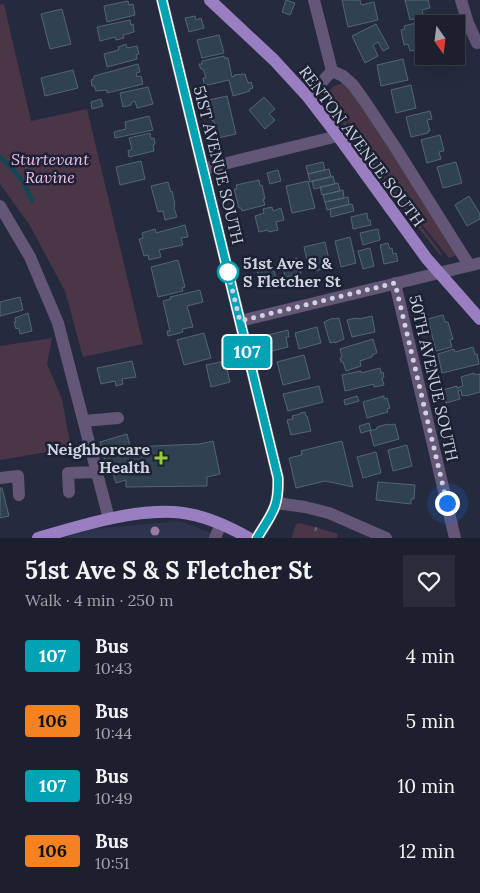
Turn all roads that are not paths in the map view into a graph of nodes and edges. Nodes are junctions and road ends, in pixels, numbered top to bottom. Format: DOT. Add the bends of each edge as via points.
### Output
graph roads {
  1 [pos="162,0"];
  2 [pos="210,0"];
  3 [pos="314,0"];
  4 [pos="461,0"];
  5 [pos="477,44"];
  6 [pos="332,70"];
  7 [pos="308,97"];
  8 [pos="338,136"];
  9 [pos="203,169"];
  10 [pos="0,206"];
  11 [pos="474,264"];
  12 [pos="438,273"];
  13 [pos="395,283"];
  14 [pos="480,320"];
  15 [pos="240,321"];
  16 [pos="118,418"];
  17 [pos="84,421"];
  18 [pos="97,472"];
  19 [pos="0,478"];
  20 [pos="69,492"];
  21 [pos="19,495"];
  22 [pos="277,502"];
  23 [pos="108,519"];
  24 [pos="221,524"];
  25 [pos="38,538"];
  26 [pos="216,538"];
  27 [pos="249,538"];
  28 [pos="258,538"];
  29 [pos="386,538"];
  30 [pos="455,538"];
  1 -- 9 [label="street, 51ST AVENUE SOUTH"];
  2 -- 7 [label="main road, RENTON AVENUE SOUTH"];
  3 -- 6 [label="street"];
  4 -- 5 [label="street"];
  6 -- 7 [label="street"];
  6 -- 11 [label="street" via="353,85"];
  7 -- 8 [label="main road, RENTON AVENUE SOUTH"];
  8 -- 9 [label="street"];
  8 -- 12 [label="main road, RENTON AVENUE SOUTH"];
  9 -- 15 [label="street, 51ST AVENUE SOUTH"];
  10 -- 17 [label="street" via="30,257 58,323"];
  11 -- 12 [label="street"];
  12 -- 13 [label="street"];
  12 -- 14 [label="main road, RENTON AVENUE SOUTH"];
  13 -- 15 [label="street"];
  13 -- 30 [label="street, 50TH AVENUE SOUTH"];
  15 -- 22 [label="street, 51ST AVENUE SOUTH" via="278,478"];
  16 -- 17 [label="street"];
  17 -- 18 [label="street"];
  18 -- 20 [label="street" via="68,473"];
  18 -- 23 [label="street"];
  19 -- 21 [label="street" via="18,476"];
  22 -- 28 [label="street, 51ST AVENUE SOUTH"];
  22 -- 29 [label="street" via="329,513"];
  23 -- 24 [label="main road" via="174,512"];
  23 -- 25 [label="main road"];
  24 -- 26 [label="street"];
  24 -- 27 [label="main road"];
}
